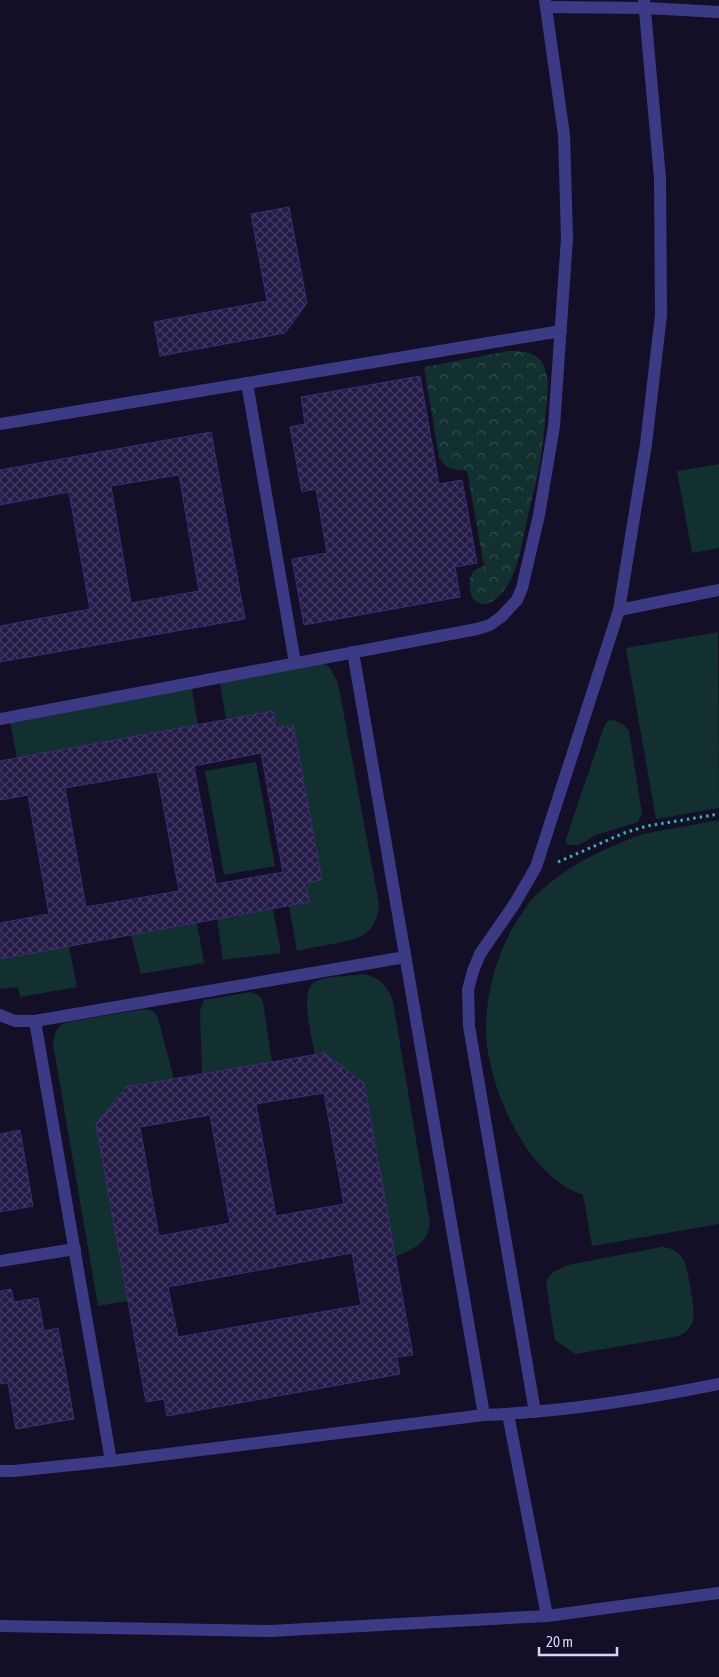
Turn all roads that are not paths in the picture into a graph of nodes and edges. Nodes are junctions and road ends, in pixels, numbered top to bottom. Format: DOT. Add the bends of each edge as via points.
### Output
graph roads {
  1 [pos="546,4"];
  2 [pos="645,4"];
  3 [pos="719,12"];
  4 [pos="561,331"];
  5 [pos="247,383"];
  6 [pos="0,424"];
  7 [pos="719,590"];
  8 [pos="619,610"];
  9 [pos="353,652"];
  10 [pos="295,663"];
  11 [pos="0,719"];
  12 [pos="405,957"];
  13 [pos="0,1016"];
  14 [pos="36,1021"];
  15 [pos="75,1249"];
  16 [pos="0,1261"];
  17 [pos="719,1384"];
  18 [pos="535,1412"];
  19 [pos="508,1414"];
  20 [pos="484,1415"];
  21 [pos="111,1461"];
  22 [pos="0,1471"];
  23 [pos="719,1593"];
  24 [pos="547,1616"];
  25 [pos="0,1626"];
  1 -- 2 [label="street"];
  1 -- 4 [label="street" via="564,135 567,238"];
  2 -- 3 [label="street"];
  2 -- 8 [label="street" via="660,178 661,315 646,444"];
  4 -- 5 [label="street"];
  4 -- 9 [label="street" via="552,435 539,515 517,600 490,625"];
  5 -- 6 [label="street"];
  5 -- 10 [label="street"];
  7 -- 8 [label="street"];
  8 -- 18 [label="street" via="536,867 480,954 468,990 469,1026"];
  9 -- 10 [label="street"];
  9 -- 12 [label="street"];
  10 -- 11 [label="street"];
  12 -- 14 [label="street"];
  12 -- 20 [label="street"];
  13 -- 14 [label="street" via="15,1021"];
  14 -- 15 [label="street"];
  15 -- 16 [label="street"];
  15 -- 21 [label="street"];
  17 -- 18 [label="street" via="644,1399"];
  18 -- 19 [label="street"];
  19 -- 20 [label="street"];
  19 -- 24 [label="street"];
  20 -- 21 [label="street"];
  21 -- 22 [label="street"];
  23 -- 24 [label="street"];
  24 -- 25 [label="street" via="270,1631"];
}
